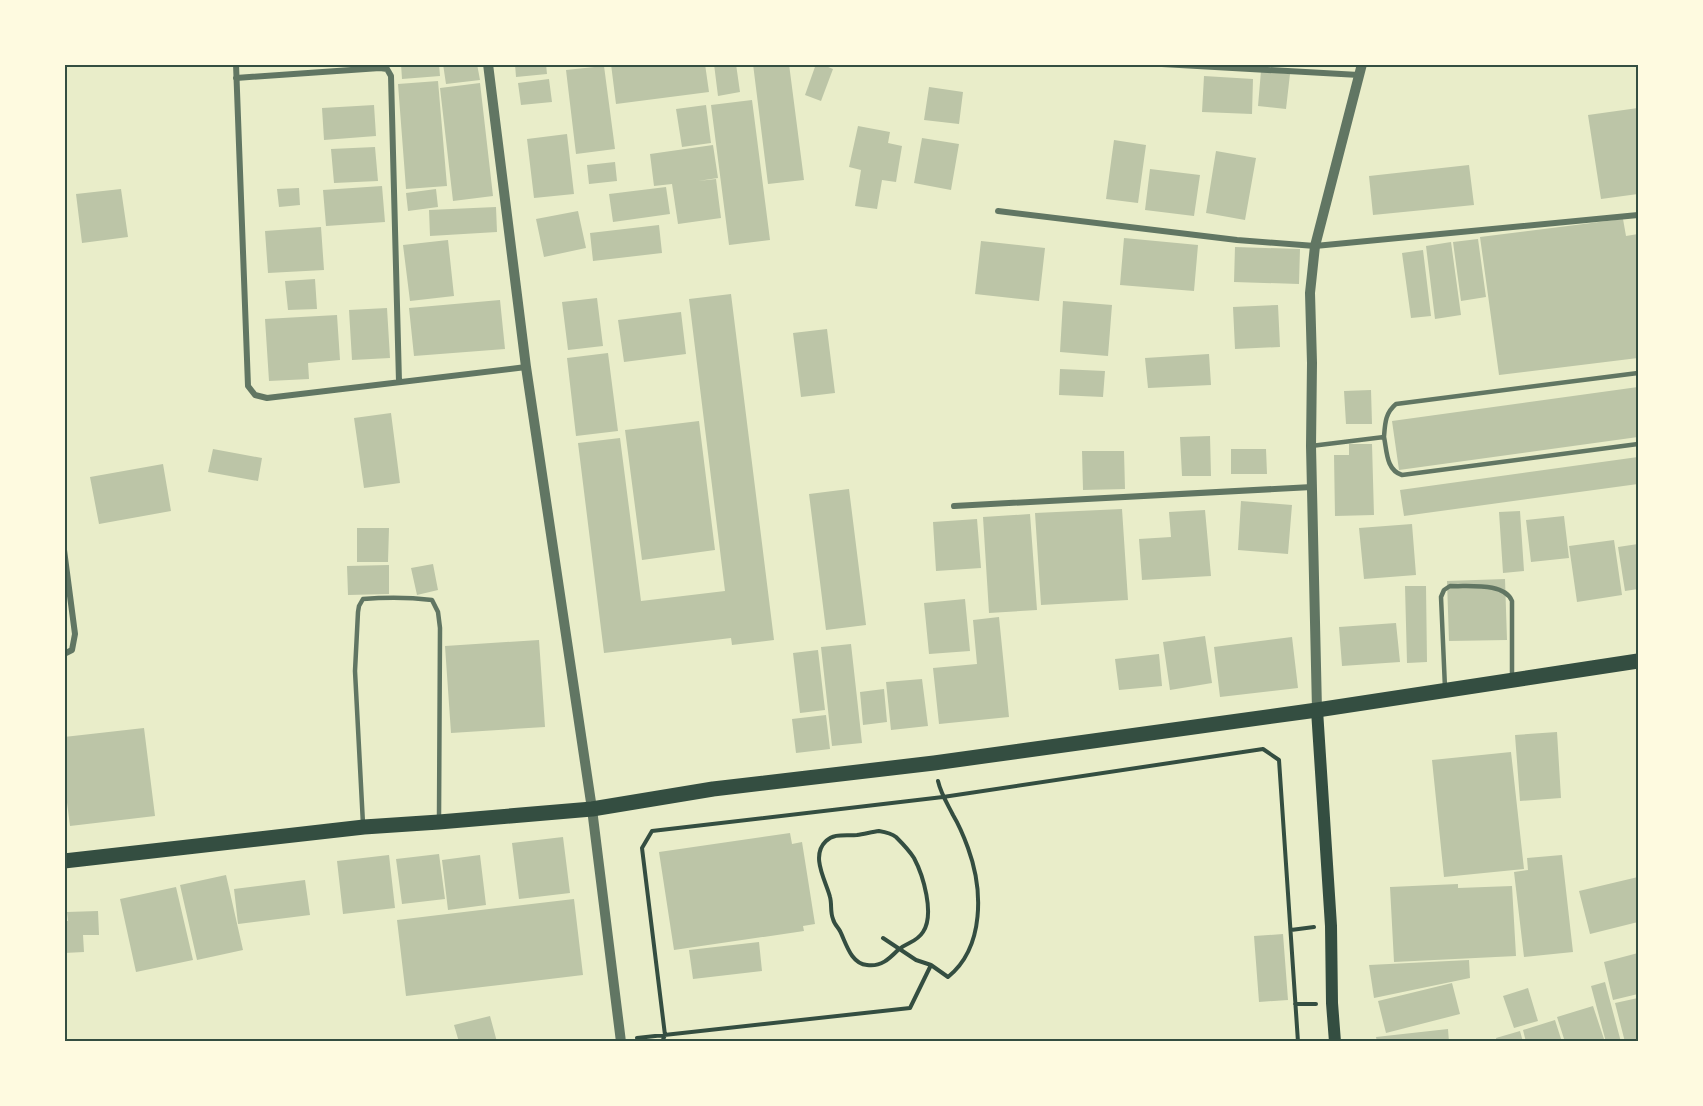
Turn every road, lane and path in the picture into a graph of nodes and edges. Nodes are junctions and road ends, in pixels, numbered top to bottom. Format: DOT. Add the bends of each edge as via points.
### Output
graph roads {
  1 [pos="236,64"];
  2 [pos="488,64"];
  3 [pos="1162,64"];
  4 [pos="1361,70"];
  5 [pos="236,78"];
  6 [pos="998,211"];
  7 [pos="1638,215"];
  8 [pos="1315,246"];
  9 [pos="526,367"];
  10 [pos="1638,373"];
  11 [pos="399,382"];
  12 [pos="1384,437"];
  13 [pos="1638,444"];
  14 [pos="1311,446"];
  15 [pos="1312,487"];
  16 [pos="954,506"];
  17 [pos="64,550"];
  18 [pos="64,654"];
  19 [pos="1638,661"];
  20 [pos="1512,681"];
  21 [pos="1445,691"];
  22 [pos="1317,710"];
  23 [pos="934,763"];
  24 [pos="943,797"];
  25 [pos="592,809"];
  26 [pos="439,822"];
  27 [pos="364,827"];
  28 [pos="64,861"];
  29 [pos="1330,926"];
  30 [pos="1291,930"];
  31 [pos="883,938"];
  32 [pos="899,949"];
  33 [pos="931,965"];
  34 [pos="665,1035"];
  35 [pos="644,1037"];
  36 [pos="621,1041"];
  37 [pos="662,1041"];
  38 [pos="1298,1041"];
  39 [pos="1335,1041"];
  1 -- 5 [label="street"];
  2 -- 9 [label="street"];
  3 -- 4 [label="street"];
  4 -- 8 [label="street"];
  5 -- 11 [label="street" via="248,386 255,395 267,398"];
  5 -- 11 [label="street" via="380,68 387,69 391,76"];
  6 -- 8 [label="street"];
  7 -- 8 [label="street"];
  8 -- 14 [label="street" via="1310,292"];
  9 -- 11 [label="street"];
  9 -- 25 [label="street"];
  10 -- 12 [label="lane" via="1396,404 1389,409"];
  12 -- 13 [label="lane" via="1390,468 1402,475"];
  12 -- 14 [label="lane"];
  14 -- 15 [label="street"];
  15 -- 16 [label="street"];
  15 -- 22 [label="street"];
  17 -- 18 [label="street" via="75,634 72,650"];
  19 -- 20 [label="main road"];
  20 -- 21 [label="main road"];
  20 -- 21 [label="lane" via="1510,594 1498,588 1450,586 1441,597"];
  21 -- 22 [label="main road"];
  22 -- 23 [label="main road"];
  22 -- 29 [label="main road"];
  23 -- 24 [label="path"];
  23 -- 25 [label="main road" via="713,789"];
  24 -- 30 [label="path" via="1263,749 1279,760"];
  24 -- 33 [label="path" via="969,850 978,916 974,939 954,972 948,977"];
  24 -- 34 [label="path" via="652,831 642,848"];
  25 -- 26 [label="main road"];
  25 -- 36 [label="street"];
  26 -- 27 [label="main road"];
  26 -- 27 [label="lane" via="438,612 432,600 381,597 363,599 358,606 355,671"];
  27 -- 28 [label="main road"];
  29 -- 30 [label="path"];
  29 -- 39 [label="main road"];
  30 -- 38 [label="path"];
  31 -- 32 [label="path"];
  32 -- 32 [label="path" via="876,965 864,965 846,946 833,921 819,864 820,850 833,836 879,831 893,835 912,855 923,881 929,916 925,930 915,942"];
  32 -- 33 [label="path"];
  33 -- 34 [label="path" via="910,1008"];
  34 -- 35 [label="path"];
  34 -- 37 [label="path"];
}
